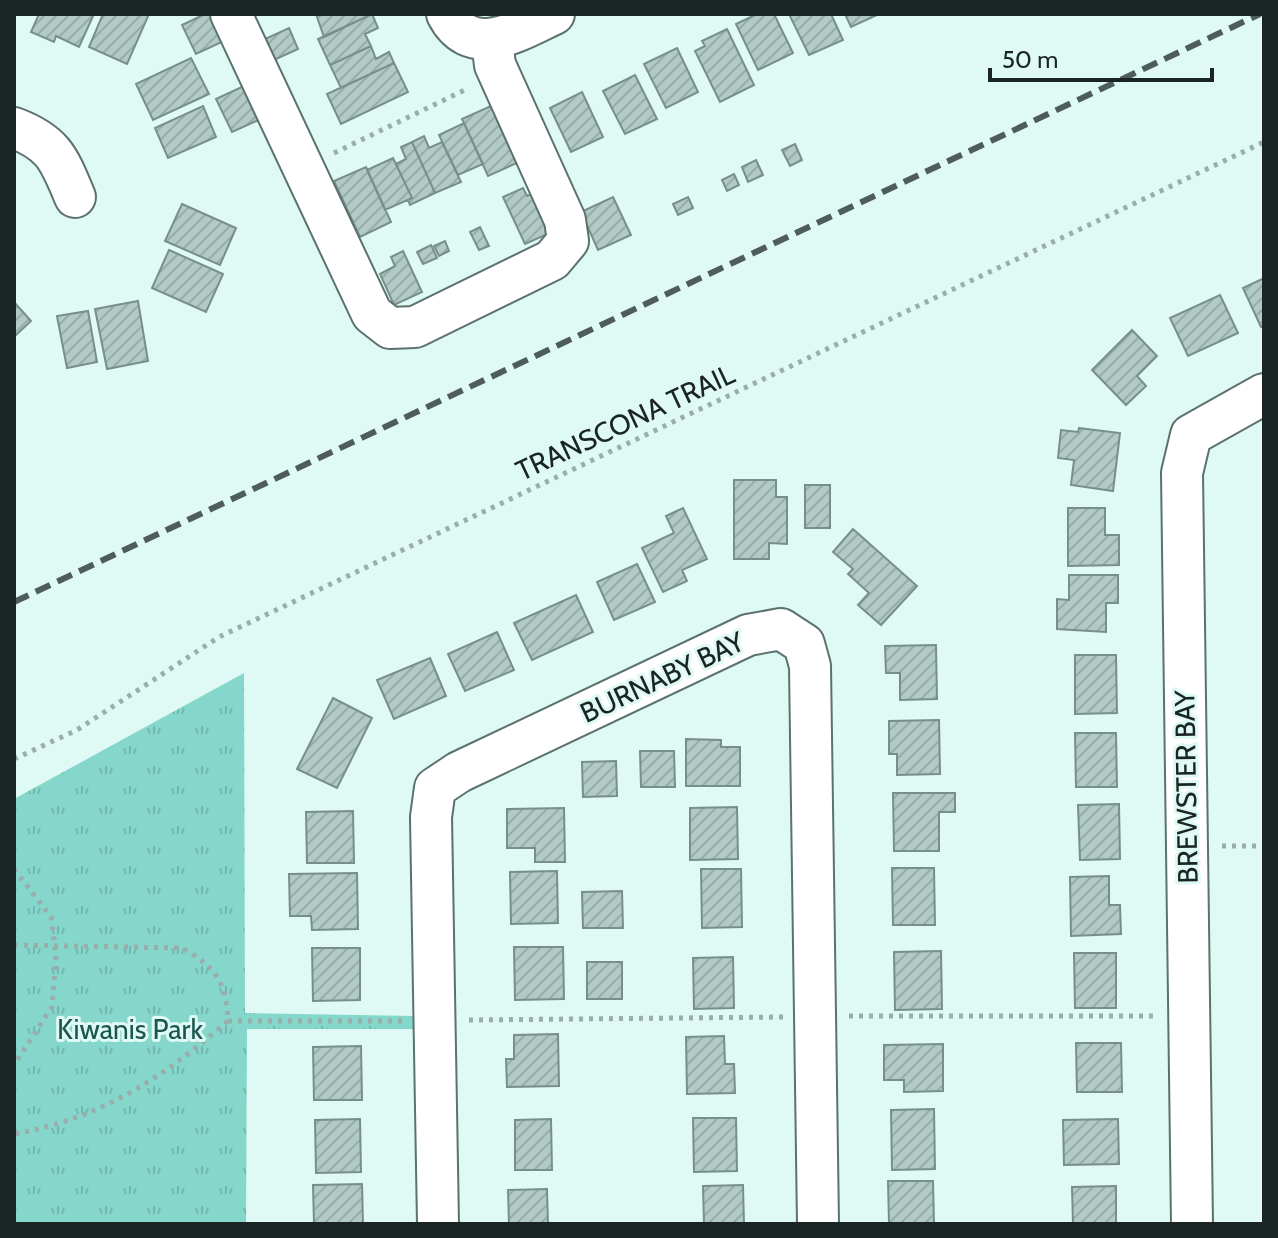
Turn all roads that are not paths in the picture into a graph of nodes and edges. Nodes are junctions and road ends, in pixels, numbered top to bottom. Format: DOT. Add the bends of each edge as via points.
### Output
graph roads {
  1 [pos="231,14"];
  2 [pos="447,14"];
  3 [pos="554,14"];
  4 [pos="496,58"];
  5 [pos="14,128"];
  6 [pos="75,197"];
  7 [pos="1264,394"];
  8 [pos="438,1224"];
  9 [pos="818,1224"];
  10 [pos="1192,1224"];
  1 -- 4 [label="street" via="372,314 390,328 415,327 552,260 568,241 565,220"];
  2 -- 4 [label="street"];
  3 -- 4 [label="street"];
  5 -- 6 [label="street" via="36,136 58,156"];
  7 -- 10 [label="street, BREWSTER BAY" via="1191,435 1182,473"];
  8 -- 9 [label="street, BURNABY BAY" via="431,817 435,788 748,635 781,629 804,644 810,666"];
}
